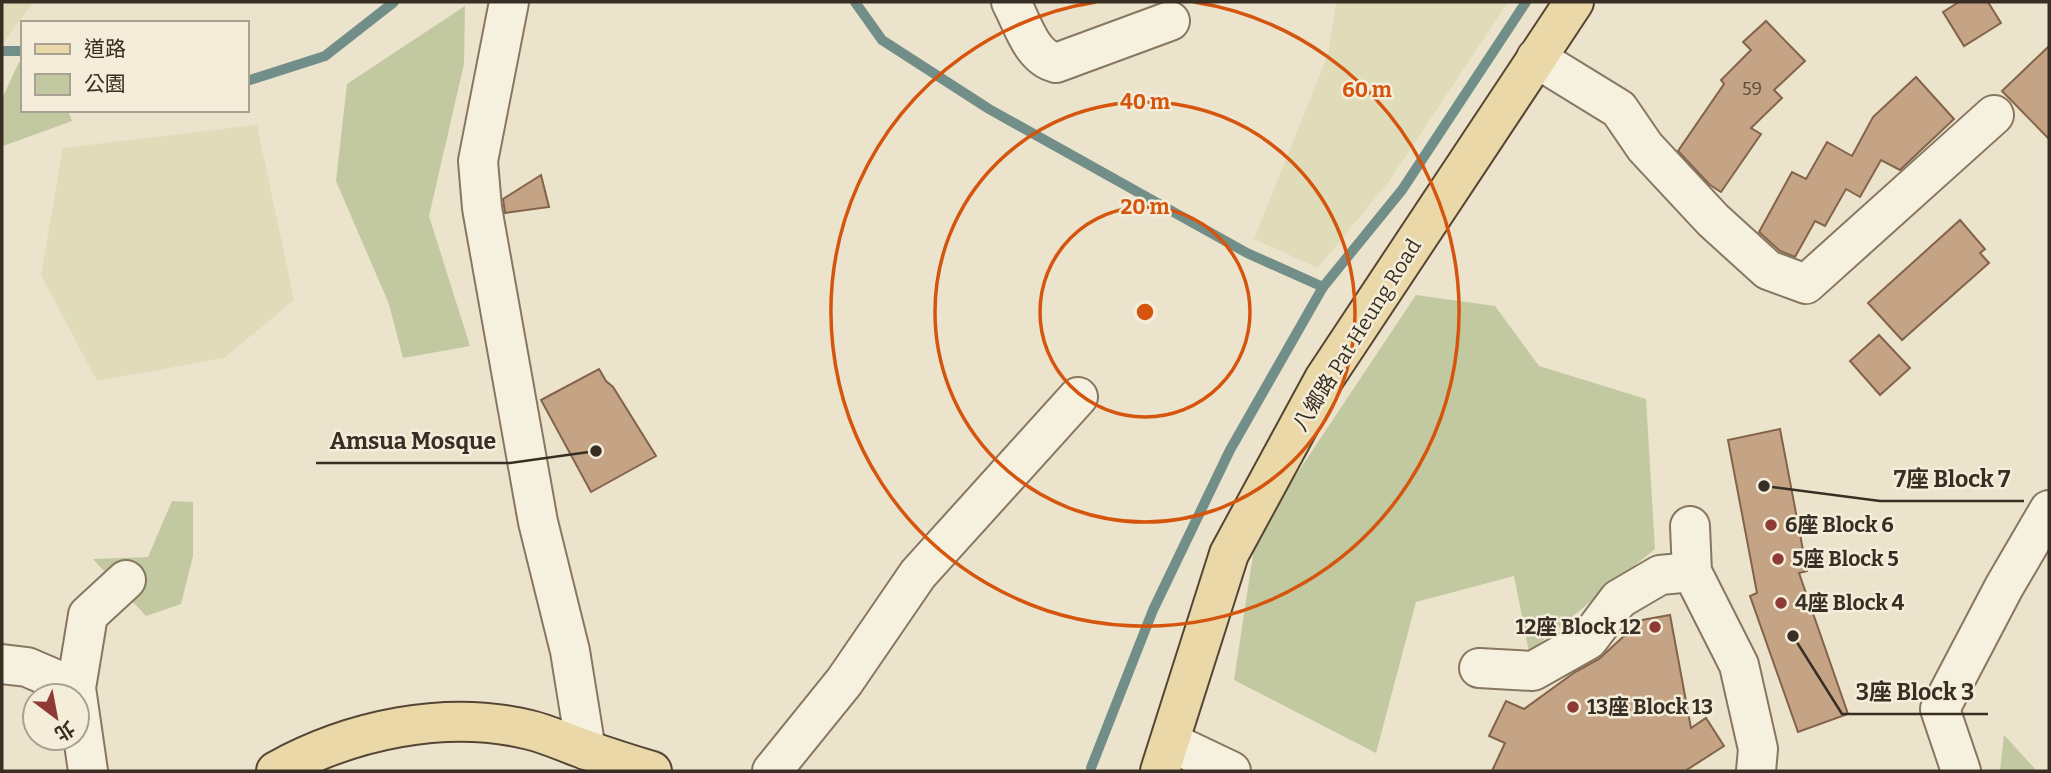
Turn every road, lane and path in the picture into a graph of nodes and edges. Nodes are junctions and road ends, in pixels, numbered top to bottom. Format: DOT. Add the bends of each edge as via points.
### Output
graph roads {
  1 [pos="509,2"];
  2 [pos="1011,2"];
  3 [pos="1573,2"];
  4 [pos="1170,21"];
  5 [pos="1536,58"];
  6 [pos="1994,115"];
  7 [pos="1078,397"];
  8 [pos="2049,510"];
  9 [pos="1690,526"];
  10 [pos="1692,572"];
  11 [pos="125,580"];
  12 [pos="2,664"];
  13 [pos="1479,668"];
  14 [pos="62,682"];
  15 [pos="77,682"];
  16 [pos="586,750"];
  17 [pos="85,752"];
  18 [pos="1165,756"];
  19 [pos="88,771"];
  20 [pos="276,771"];
  21 [pos="652,771"];
  22 [pos="772,771"];
  23 [pos="1231,771"];
  24 [pos="1756,771"];
  25 [pos="1961,771"];
  1 -- 16 [label="street" via="478,161 481,197 538,522 570,652"];
  2 -- 4 [label="street" via="1037,52 1056,63"];
  3 -- 5 [label="main road, 八鄉路 Pat Heung Road"];
  5 -- 6 [label="street" via="1619,109 1645,147 1713,220 1768,270 1806,284"];
  5 -- 18 [label="main road, 八鄉路 Pat Heung Road" via="1324,379 1229,554"];
  7 -- 22 [label="street" via="918,574 844,682"];
  8 -- 25 [label="street" via="1940,709"];
  9 -- 10 [label="street"];
  10 -- 13 [label="street" via="1660,575 1619,599 1588,640 1533,671"];
  10 -- 24 [label="street" via="1739,665 1758,749"];
  11 -- 15 [label="street" via="88,615"];
  12 -- 14 [label="street" via="27,667"];
  16 -- 20 [label="main road" via="530,730 477,722 419,725 360,736 307,754"];
  16 -- 21 [label="main road"];
  17 -- 19 [label="street"];
  18 -- 23 [label="street"];
}
